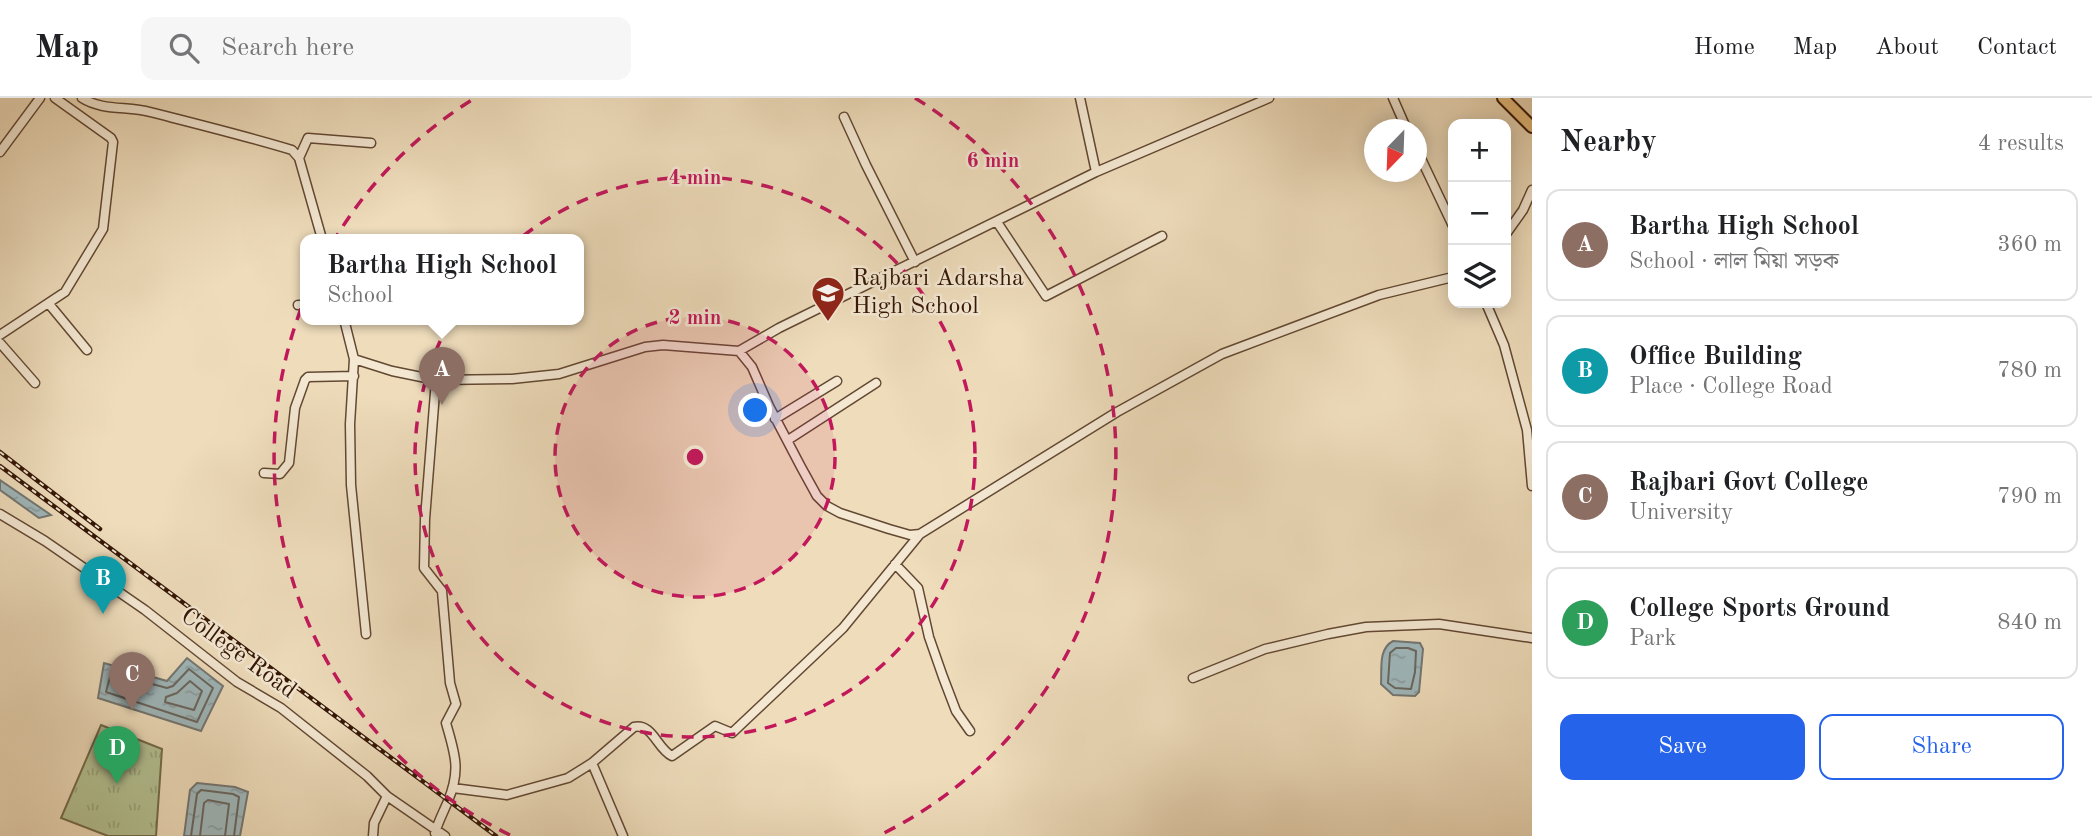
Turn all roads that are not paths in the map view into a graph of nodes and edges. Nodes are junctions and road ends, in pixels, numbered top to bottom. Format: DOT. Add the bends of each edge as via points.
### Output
graph roads {
  1 [pos="40,98"];
  2 [pos="55,98"];
  3 [pos="82,98"];
  4 [pos="1080,98"];
  5 [pos="1269,98"];
  6 [pos="1393,98"];
  7 [pos="1503,98"];
  8 [pos="113,102"];
  9 [pos="844,117"];
  10 [pos="1402,119"];
  11 [pos="1532,127"];
  12 [pos="371,143"];
  13 [pos="0,152"];
  14 [pos="299,158"];
  15 [pos="1427,171"];
  16 [pos="1096,172"];
  17 [pos="1532,190"];
  18 [pos="1448,215"];
  19 [pos="997,222"];
  20 [pos="1511,226"];
  21 [pos="321,234"];
  22 [pos="1162,236"];
  23 [pos="915,262"];
  24 [pos="1448,278"];
  25 [pos="49,304"];
  26 [pos="1488,308"];
  27 [pos="346,325"];
  28 [pos="0,335"];
  29 [pos="0,343"];
  30 [pos="87,349"];
  31 [pos="739,351"];
  32 [pos="354,359"];
  33 [pos="354,376"];
  34 [pos="436,380"];
  35 [pos="837,382"];
  36 [pos="35,383"];
  37 [pos="876,383"];
  38 [pos="775,418"];
  39 [pos="788,440"];
  40 [pos="264,473"];
  41 [pos="1532,486"];
  42 [pos="0,514"];
  43 [pos="920,534"];
  44 [pos="895,564"];
  45 [pos="366,634"];
  46 [pos="1532,638"];
  47 [pos="1193,678"];
  48 [pos="971,731"];
  49 [pos="592,763"];
  50 [pos="453,788"];
  51 [pos="387,796"];
  52 [pos="435,833"];
  53 [pos="373,836"];
  54 [pos="445,836"];
  55 [pos="623,836"];
  1 -- 13 [label="street"];
  2 -- 25 [label="street" via="113,142 103,229 65,292"];
  3 -- 8 [label="street" via="100,106"];
  4 -- 16 [label="street"];
  5 -- 16 [label="street"];
  6 -- 10 [label="street"];
  7 -- 11 [label="main road"];
  8 -- 14 [label="street" via="277,145"];
  9 -- 23 [label="street"];
  12 -- 14 [label="street" via="307,138"];
  14 -- 21 [label="street"];
  15 -- 18 [label="street"];
  16 -- 19 [label="street"];
  17 -- 20 [label="street"];
  19 -- 22 [label="street" via="1046,296"];
  19 -- 23 [label="street"];
  23 -- 31 [label="street"];
  24 -- 43 [label="street" via="1379,295 1222,354 1117,412"];
  25 -- 28 [label="street"];
  25 -- 30 [label="street"];
  26 -- 41 [label="street" via="1504,345 1527,430"];
  27 -- 32 [label="street"];
  29 -- 36 [label="street"];
  31 -- 34 [label="street" via="663,345 559,374"];
  31 -- 38 [label="street" via="752,367"];
  32 -- 33 [label="street"];
  32 -- 34 [label="street"];
  33 -- 40 [label="street" via="304,380 295,408 289,463 280,474"];
  33 -- 45 [label="street" via="351,485"];
  34 -- 50 [label="street" via="424,568 442,591 456,704 446,723 456,753"];
  35 -- 38 [label="street"];
  37 -- 39 [label="street"];
  38 -- 39 [label="street"];
  39 -- 43 [label="street" via="817,496 827,506 889,529"];
  42 -- 51 [label="street, College Road" via="145,610 237,682 281,708"];
  43 -- 44 [label="street"];
  44 -- 48 [label="street" via="918,588 943,677 956,711"];
  44 -- 49 [label="street" via="843,628 736,730 727,732 715,726 672,756 647,728 634,727"];
  46 -- 47 [label="street" via="1439,624 1366,627 1265,649"];
  49 -- 50 [label="street" via="568,778 507,795"];
  49 -- 55 [label="street"];
  50 -- 52 [label="street"];
  51 -- 52 [label="street, College Road"];
  51 -- 53 [label="street"];
  52 -- 54 [label="street, College Road"];
}
